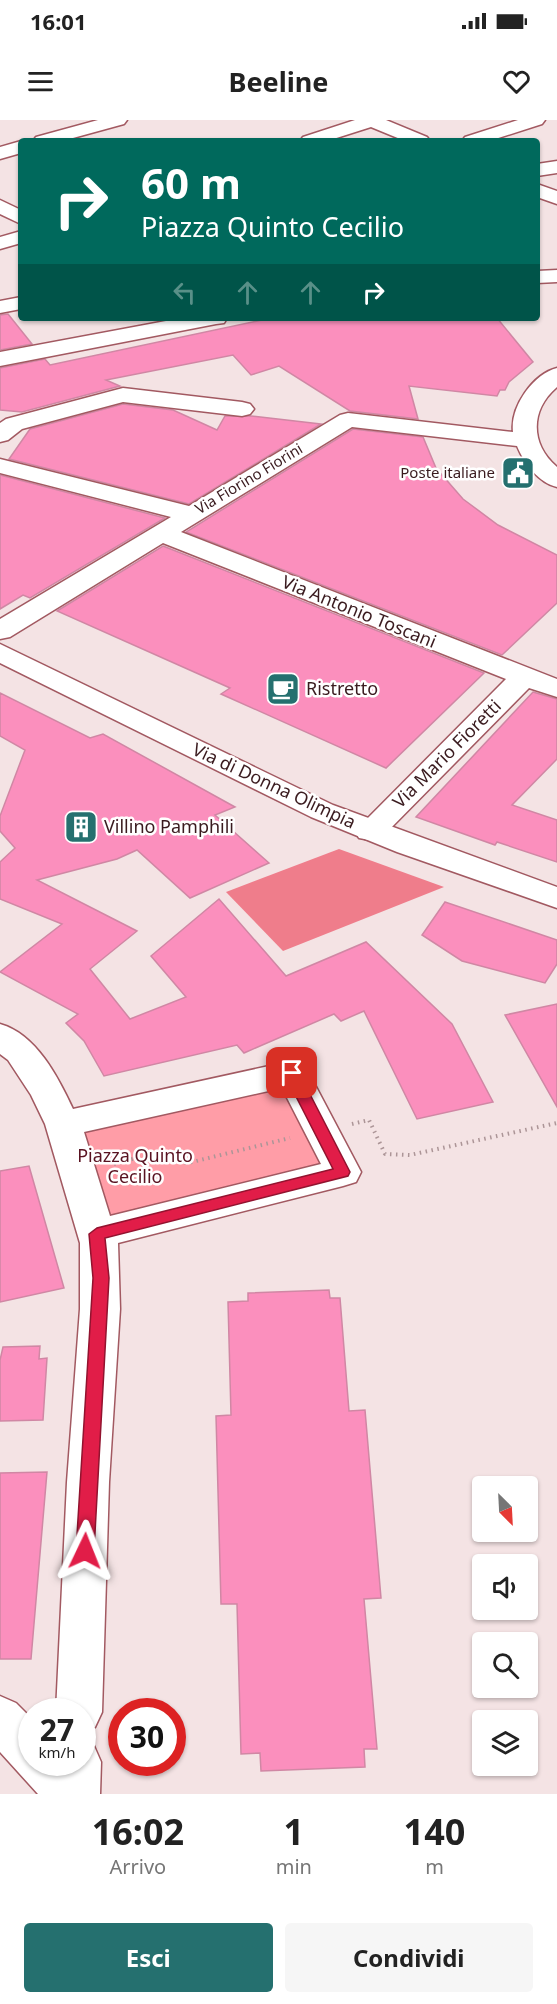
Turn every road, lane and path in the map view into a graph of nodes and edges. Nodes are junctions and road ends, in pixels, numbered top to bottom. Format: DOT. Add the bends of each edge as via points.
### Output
graph roads {
  1 [pos="118,120"];
  2 [pos="371,120"];
  3 [pos="536,120"];
  4 [pos="53,138"];
  5 [pos="318,138"];
  6 [pos="413,138"];
  7 [pos="480,138"];
  8 [pos="18,148"];
  9 [pos="0,153"];
  10 [pos="557,167"];
  11 [pos="540,170"];
  12 [pos="0,206"];
  13 [pos="18,216"];
  14 [pos="18,238"];
  15 [pos="0,243"];
  16 [pos="557,276"];
  17 [pos="540,277"];
  18 [pos="18,304"];
  19 [pos="0,307"];
  20 [pos="200,321"];
  21 [pos="0,359"];
  22 [pos="557,375"];
  23 [pos="242,409"];
  24 [pos="5,427"];
  25 [pos="524,440"];
  26 [pos="0,466"];
  27 [pos="557,480"];
  28 [pos="192,514"];
  29 [pos="162,534"];
  30 [pos="0,631"];
  31 [pos="0,652"];
  32 [pos="524,676"];
  33 [pos="557,689"];
  34 [pos="370,831"];
  35 [pos="557,898"];
  36 [pos="0,1036"];
  37 [pos="557,1124"];
  38 [pos="63,1125"];
  39 [pos="322,1130"];
  40 [pos="114,1164"];
  41 [pos="97,1234"];
  42 [pos="80,1698"];
  43 [pos="0,1718"];
  44 [pos="18,1738"];
  45 [pos="53,1776"];
  46 [pos="77,1776"];
  47 [pos="70,1794"];
  48 [pos="76,1794"];
  1 -- 4 [label="street"];
  2 -- 5 [label="street"];
  2 -- 6 [label="street"];
  3 -- 7 [label="street"];
  8 -- 9 [label="street"];
  10 -- 11 [label="street"];
  12 -- 13 [label="street"];
  14 -- 15 [label="street"];
  16 -- 17 [label="street"];
  18 -- 19 [label="street"];
  20 -- 21 [label="street"];
  22 -- 25 [label="street" via="536,393 529,405 523,422"];
  23 -- 24 [label="street" via="123,395"];
  25 -- 27 [label="street" via="534,457"];
  25 -- 28 [label="street, Via Fiorino Fiorini" via="348,420"];
  26 -- 28 [label="street"];
  28 -- 29 [label="street, Via Fiorino Fiorini"];
  29 -- 30 [label="street, Via Fiorino Fiorini"];
  29 -- 32 [label="street, Via Antonio Toscani"];
  31 -- 34 [label="street, Via di Donna Olimpia" via="260,782"];
  32 -- 33 [label="street, Via Antonio Toscani"];
  32 -- 34 [label="street, Via Mario Fioretti"];
  34 -- 35 [label="street, Via di Donna Olimpia"];
  36 -- 38 [label="street" via="36,1072"];
  37 -- 39 [label="path" via="410,1155 385,1154 369,1120"];
  38 -- 39 [label="street" via="292,1073"];
  38 -- 41 [label="street"];
  39 -- 40 [label="path" via="188,1163 140,1157"];
  39 -- 41 [label="street" via="342,1172"];
  41 -- 42 [label="street" via="101,1288"];
  43 -- 44 [label="street"];
  45 -- 47 [label="street"];
  46 -- 48 [label="street"];
}
